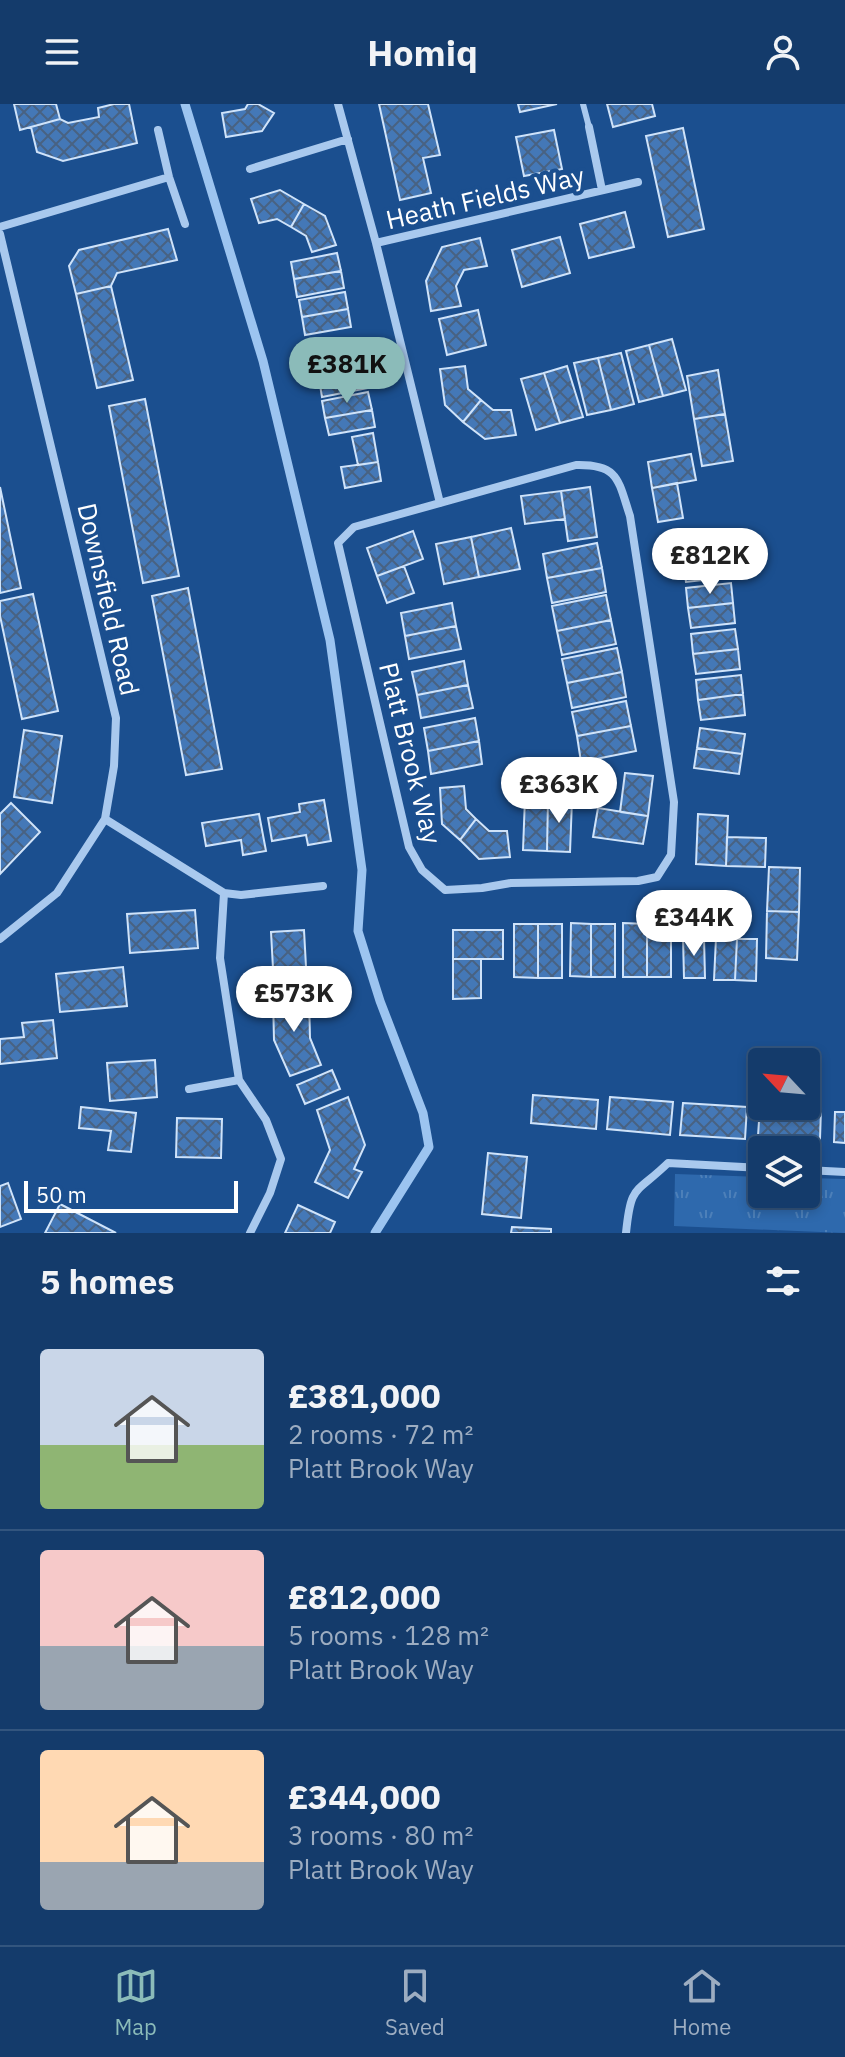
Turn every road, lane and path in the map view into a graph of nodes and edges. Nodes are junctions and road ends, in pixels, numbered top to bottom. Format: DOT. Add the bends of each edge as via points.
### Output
graph roads {
  1 [pos="338,104"];
  2 [pos="583,104"];
  3 [pos="589,127"];
  4 [pos="158,130"];
  5 [pos="348,139"];
  6 [pos="250,169"];
  7 [pos="169,177"];
  8 [pos="638,182"];
  9 [pos="602,190"];
  10 [pos="185,224"];
  11 [pos="0,227"];
  12 [pos="0,234"];
  13 [pos="376,243"];
  14 [pos="440,503"];
  15 [pos="105,819"];
  16 [pos="323,886"];
  17 [pos="224,893"];
  18 [pos="0,939"];
  19 [pos="239,1080"];
  20 [pos="189,1089"];
  21 [pos="748,1167"];
  22 [pos="820,1171"];
  23 [pos="845,1172"];
  24 [pos="250,1233"];
  25 [pos="626,1233"];
  1 -- 5 [label="street"];
  2 -- 3 [label="lane"];
  3 -- 9 [label="street, Heath Fields Way"];
  4 -- 7 [label="street"];
  5 -- 6 [label="street"];
  5 -- 13 [label="street"];
  7 -- 10 [label="street"];
  7 -- 11 [label="street"];
  8 -- 9 [label="street, Heath Fields Way"];
  9 -- 13 [label="street, Heath Fields Way"];
  12 -- 15 [label="street, Downsfield Road" via="116,718"];
  13 -- 14 [label="street"];
  14 -- 14 [label="street, Platt Brook Way" via="576,465 612,471 620,484 630,516 674,802 671,855 657,877 445,890 422,870 409,847 338,543 354,527"];
  15 -- 17 [label="street"];
  15 -- 18 [label="street, Downsfield Road" via="57,893"];
  16 -- 17 [label="street"];
  17 -- 19 [label="street" via="220,958"];
  19 -- 20 [label="street"];
  19 -- 24 [label="street" via="266,1120 281,1159"];
  21 -- 25 [label="street" via="668,1163 638,1186 629,1201"];
  22 -- 23 [label="street"];
}
